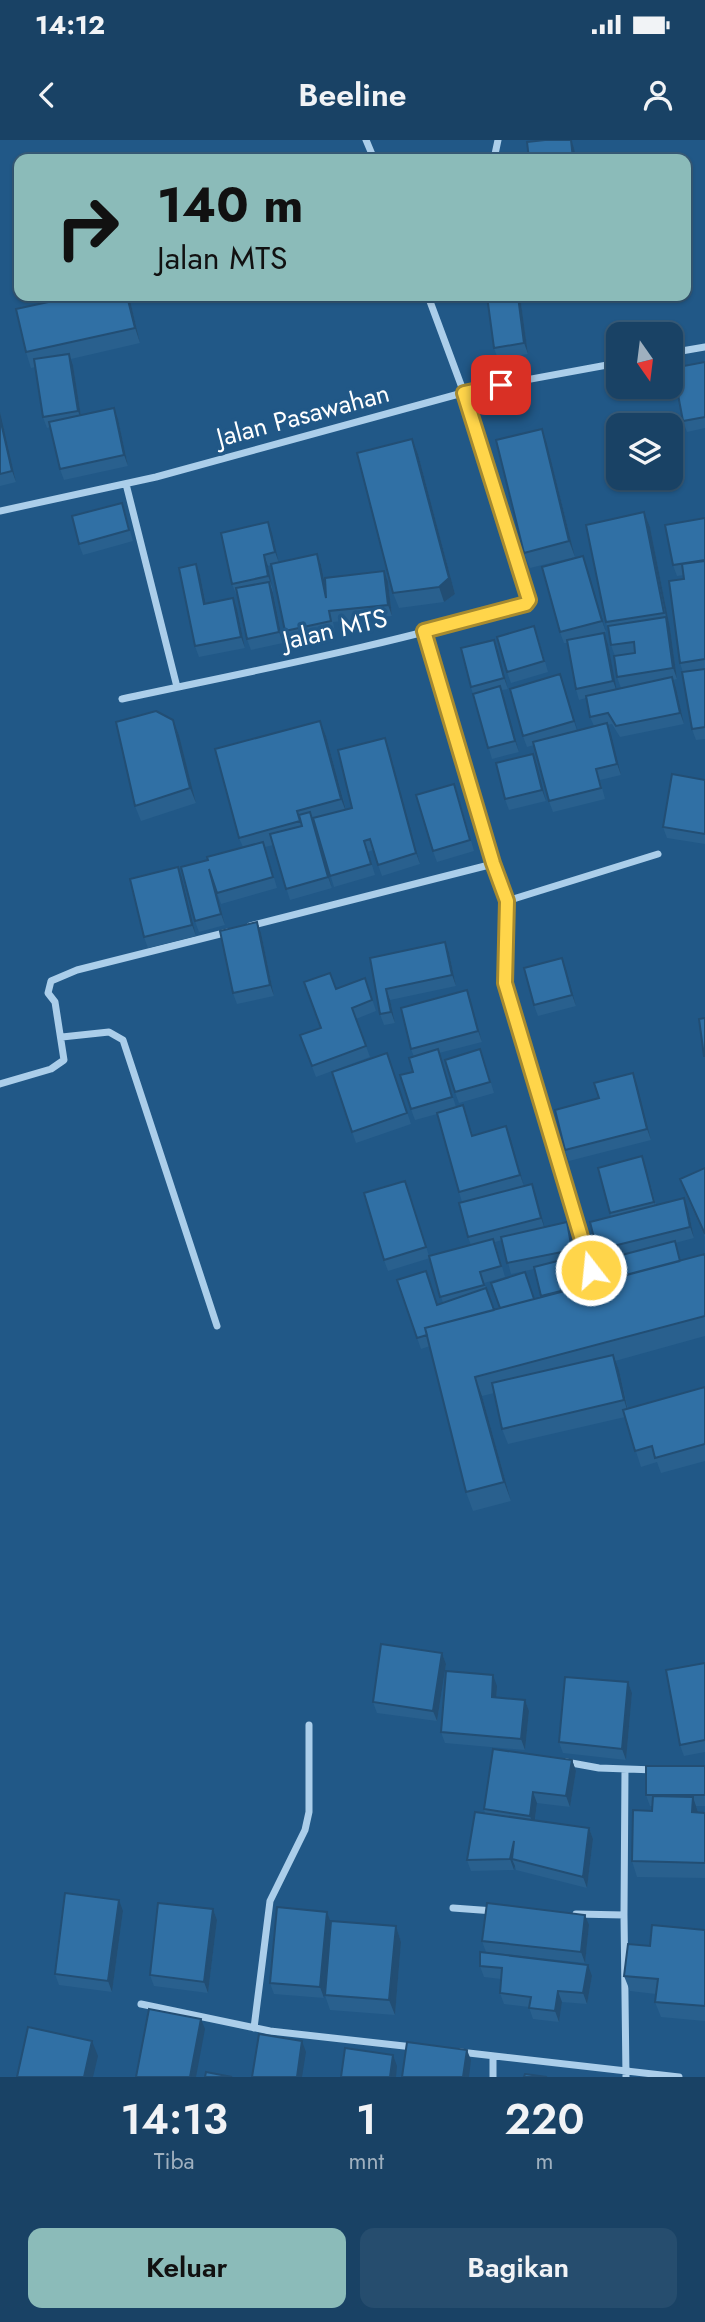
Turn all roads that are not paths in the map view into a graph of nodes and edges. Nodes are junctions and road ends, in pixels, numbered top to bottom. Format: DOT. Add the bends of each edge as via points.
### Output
graph roads {
  1 [pos="431,301"];
  2 [pos="705,347"];
  3 [pos="683,351"];
  4 [pos="606,365"];
  5 [pos="464,393"];
  6 [pos="126,484"];
  7 [pos="0,512"];
  8 [pos="424,631"];
  9 [pos="177,687"];
  10 [pos="122,699"];
  11 [pos="657,854"];
  12 [pos="493,863"];
  13 [pos="507,901"];
  14 [pos="62,1037"];
  15 [pos="0,1084"];
  16 [pos="597,1291"];
  17 [pos="217,1326"];
  18 [pos="309,1725"];
  19 [pos="560,1761"];
  20 [pos="625,1769"];
  21 [pos="667,1770"];
  22 [pos="453,1908"];
  23 [pos="503,1912"];
  24 [pos="563,1914"];
  25 [pos="624,1915"];
  26 [pos="141,2004"];
  27 [pos="254,2028"];
  28 [pos="427,2049"];
  29 [pos="454,2052"];
  30 [pos="493,2056"];
  31 [pos="626,2074"];
  32 [pos="493,2077"];
  33 [pos="679,2077"];
  1 -- 5 [label="street, Jalan MTS"];
  2 -- 3 [label="street"];
  4 -- 5 [label="street, Jalan Pasawahan"];
  5 -- 6 [label="street, Jalan Pasawahan"];
  5 -- 8 [label="street, Jalan MTS" via="529,600"];
  6 -- 7 [label="street, Jalan Pasawahan"];
  6 -- 9 [label="street"];
  8 -- 9 [label="street, Jalan MTS"];
  8 -- 12 [label="street"];
  9 -- 10 [label="street, Jalan MTS"];
  11 -- 13 [label="street"];
  12 -- 13 [label="street"];
  12 -- 14 [label="street" via="62,975 51,981 48,993 55,1002"];
  13 -- 16 [label="street" via="505,983"];
  14 -- 15 [label="street" via="64,1060 51,1069"];
  14 -- 17 [label="street" via="109,1032 123,1040"];
  18 -- 27 [label="street" via="309,1812 305,1830 270,1901"];
  19 -- 20 [label="street"];
  20 -- 21 [label="street"];
  20 -- 25 [label="street"];
  22 -- 23 [label="street"];
  24 -- 25 [label="street"];
  25 -- 31 [label="street"];
  26 -- 27 [label="street"];
  27 -- 28 [label="street"];
  29 -- 30 [label="street"];
  30 -- 31 [label="street"];
  30 -- 32 [label="street"];
  31 -- 33 [label="street"];
}
